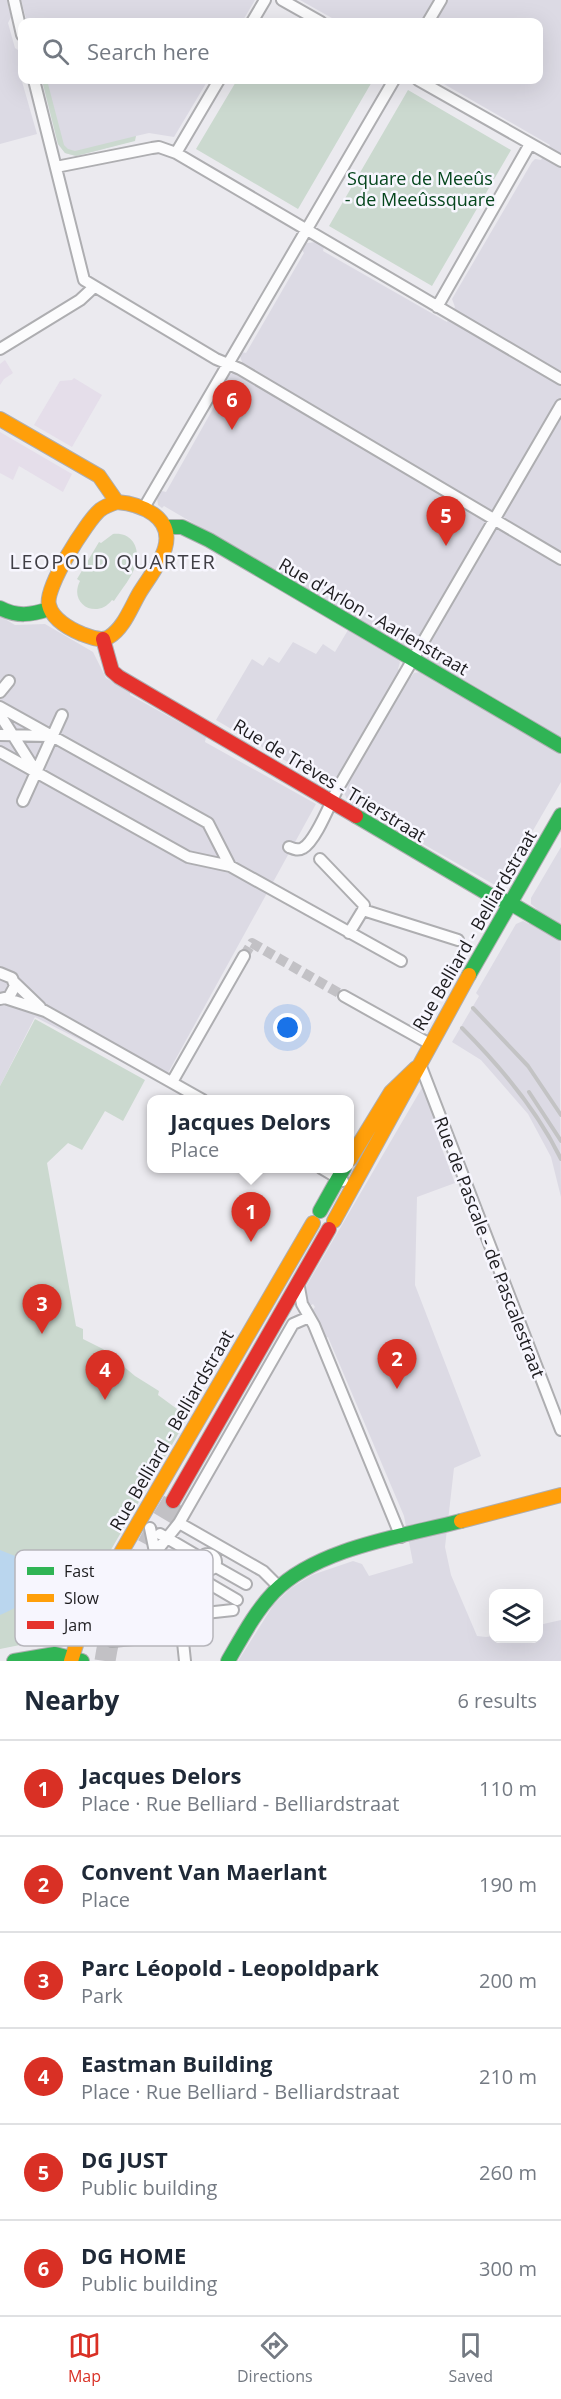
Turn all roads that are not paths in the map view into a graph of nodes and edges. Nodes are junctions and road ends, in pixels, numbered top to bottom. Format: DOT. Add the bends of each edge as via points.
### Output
graph roads {
  1 [pos="14,0"];
  2 [pos="265,0"];
  3 [pos="282,0"];
  4 [pos="441,0"];
  5 [pos="18,18"];
  6 [pos="254,18"];
  7 [pos="314,18"];
  8 [pos="430,18"];
  9 [pos="35,84"];
  10 [pos="217,84"];
  11 [pos="392,84"];
  12 [pos="425,84"];
  13 [pos="530,144"];
  14 [pos="176,153"];
  15 [pos="561,161"];
  16 [pos="56,167"];
  17 [pos="306,230"];
  18 [pos="94,287"];
  19 [pos="437,307"];
  20 [pos="0,350"];
  21 [pos="228,364"];
  22 [pos="561,379"];
  23 [pos="561,405"];
  24 [pos="0,419"];
  25 [pos="117,502"];
  26 [pos="145,506"];
  27 [pos="494,520"];
  28 [pos="165,526"];
  29 [pos="561,559"];
  30 [pos="0,608"];
  31 [pos="49,609"];
  32 [pos="103,639"];
  33 [pos="412,660"];
  34 [pos="9,681"];
  35 [pos="0,692"];
  36 [pos="0,707"];
  37 [pos="0,715"];
  38 [pos="62,715"];
  39 [pos="0,735"];
  40 [pos="13,735"];
  41 [pos="52,736"];
  42 [pos="561,746"];
  43 [pos="0,752"];
  44 [pos="36,772"];
  45 [pos="23,801"];
  46 [pos="331,802"];
  47 [pos="561,815"];
  48 [pos="289,846"];
  49 [pos="320,859"];
  50 [pos="230,866"];
  51 [pos="510,903"];
  52 [pos="363,910"];
  53 [pos="349,933"];
  54 [pos="561,933"];
  55 [pos="458,940"];
  56 [pos="244,956"];
  57 [pos="401,962"];
  58 [pos="1,972"];
  59 [pos="14,982"];
  60 [pos="344,996"];
  61 [pos="3,999"];
  62 [pos="45,1011"];
  63 [pos="430,1044"];
  64 [pos="420,1064"];
  65 [pos="172,1082"];
  66 [pos="194,1095"];
  67 [pos="354,1152"];
  68 [pos="341,1173"];
  69 [pos="354,1187"];
  70 [pos="298,1282"];
  71 [pos="309,1317"];
  72 [pos="561,1430"];
  73 [pos="561,1495"];
  74 [pos="173,1501"];
  75 [pos="179,1522"];
  76 [pos="166,1537"];
  77 [pos="401,1537"];
  78 [pos="123,1550"];
  79 [pos="154,1550"];
  80 [pos="156,1550"];
  81 [pos="188,1550"];
  82 [pos="213,1569"];
  83 [pos="246,1584"];
  84 [pos="279,1587"];
  85 [pos="213,1590"];
  86 [pos="213,1610"];
  87 [pos="183,1646"];
  88 [pos="75,1660"];
  89 [pos="14,1661"];
  90 [pos="185,1661"];
  91 [pos="228,1661"];
  1 -- 5 [label="street"];
  2 -- 6 [label="street"];
  3 -- 7 [label="street"];
  4 -- 8 [label="street"];
  9 -- 16 [label="street"];
  10 -- 14 [label="street"];
  11 -- 17 [label="street"];
  12 -- 13 [label="street"];
  13 -- 15 [label="street"];
  13 -- 19 [label="street"];
  14 -- 16 [label="street" via="159,147"];
  14 -- 17 [label="street"];
  16 -- 18 [label="street" via="82,277"];
  17 -- 19 [label="street"];
  17 -- 21 [label="street"];
  18 -- 20 [label="street" via="80,300"];
  18 -- 21 [label="street"];
  19 -- 22 [label="street"];
  21 -- 26 [label="street"];
  21 -- 27 [label="street"];
  23 -- 27 [label="street"];
  24 -- 25 [label="street" via="99,476"];
  25 -- 26 [label="street"];
  25 -- 31 [label="street" via="99,511 86,529 48,598"];
  26 -- 28 [label="street"];
  27 -- 29 [label="street"];
  27 -- 33 [label="street"];
  28 -- 32 [label="street" via="165,549 119,628"];
  28 -- 33 [label="street, Rue d'Arlon - Aarlenstraat" via="182,527 209,540"];
  30 -- 31 [label="street" via="23,616"];
  31 -- 32 [label="street" via="57,620 72,629"];
  32 -- 46 [label="street, Rue de Trèves - Trierstraat" via="112,671 119,677"];
  33 -- 42 [label="street, Rue d'Arlon - Aarlenstraat"];
  33 -- 46 [label="street"];
  34 -- 35 [label="street"];
  36 -- 41 [label="street"];
  37 -- 40 [label="street"];
  38 -- 41 [label="street"];
  39 -- 40 [label="street"];
  40 -- 41 [label="street"];
  40 -- 44 [label="street"];
  41 -- 44 [label="street"];
  41 -- 50 [label="street" via="208,823"];
  43 -- 44 [label="street"];
  44 -- 45 [label="street"];
  44 -- 50 [label="street" via="188,857"];
  46 -- 48 [label="street" via="304,848"];
  46 -- 51 [label="street, Rue de Trèves - Trierstraat"];
  47 -- 51 [label="street, Rue Belliard - Belliardstraat"];
  49 -- 52 [label="street" via="364,905"];
  50 -- 53 [label="street"];
  51 -- 54 [label="street, Rue de Trèves - Trierstraat"];
  51 -- 63 [label="street, Rue Belliard - Belliardstraat"];
  52 -- 53 [label="street"];
  52 -- 55 [label="street"];
  53 -- 57 [label="street"];
  56 -- 65 [label="street"];
  58 -- 59 [label="street"];
  59 -- 61 [label="street" via="14,990"];
  59 -- 62 [label="street"];
  60 -- 63 [label="street"];
  61 -- 62 [label="street"];
  62 -- 65 [label="street"];
  63 -- 64 [label="street, Rue Belliard - Belliardstraat"];
  64 -- 67 [label="street, Rue Belliard - Belliardstraat" via="390,1092"];
  64 -- 69 [label="street, Rue Belliard - Belliardstraat"];
  64 -- 72 [label="street, Rue de Pascale - de Pascalestraat"];
  65 -- 66 [label="street"];
  68 -- 69 [label="street"];
  68 -- 78 [label="street, Rue Belliard - Belliardstraat"];
  69 -- 70 [label="street, Rue Belliard - Belliardstraat"];
  70 -- 71 [label="street"];
  70 -- 74 [label="street, Rue Belliard - Belliardstraat"];
  71 -- 75 [label="street" via="293,1324"];
  71 -- 77 [label="street"];
  73 -- 77 [label="street"];
  75 -- 76 [label="street"];
  75 -- 84 [label="street" via="263,1571"];
  76 -- 79 [label="street" via="147,1526"];
  76 -- 80 [label="street"];
  76 -- 81 [label="street"];
  77 -- 84 [label="street" via="313,1562"];
  82 -- 83 [label="street" via="216,1567"];
  84 -- 91 [label="street" via="257,1612"];
  85 -- 86 [label="street" via="235,1605"];
  87 -- 90 [label="street"];
  88 -- 89 [label="street" via="56,1654"];
}
